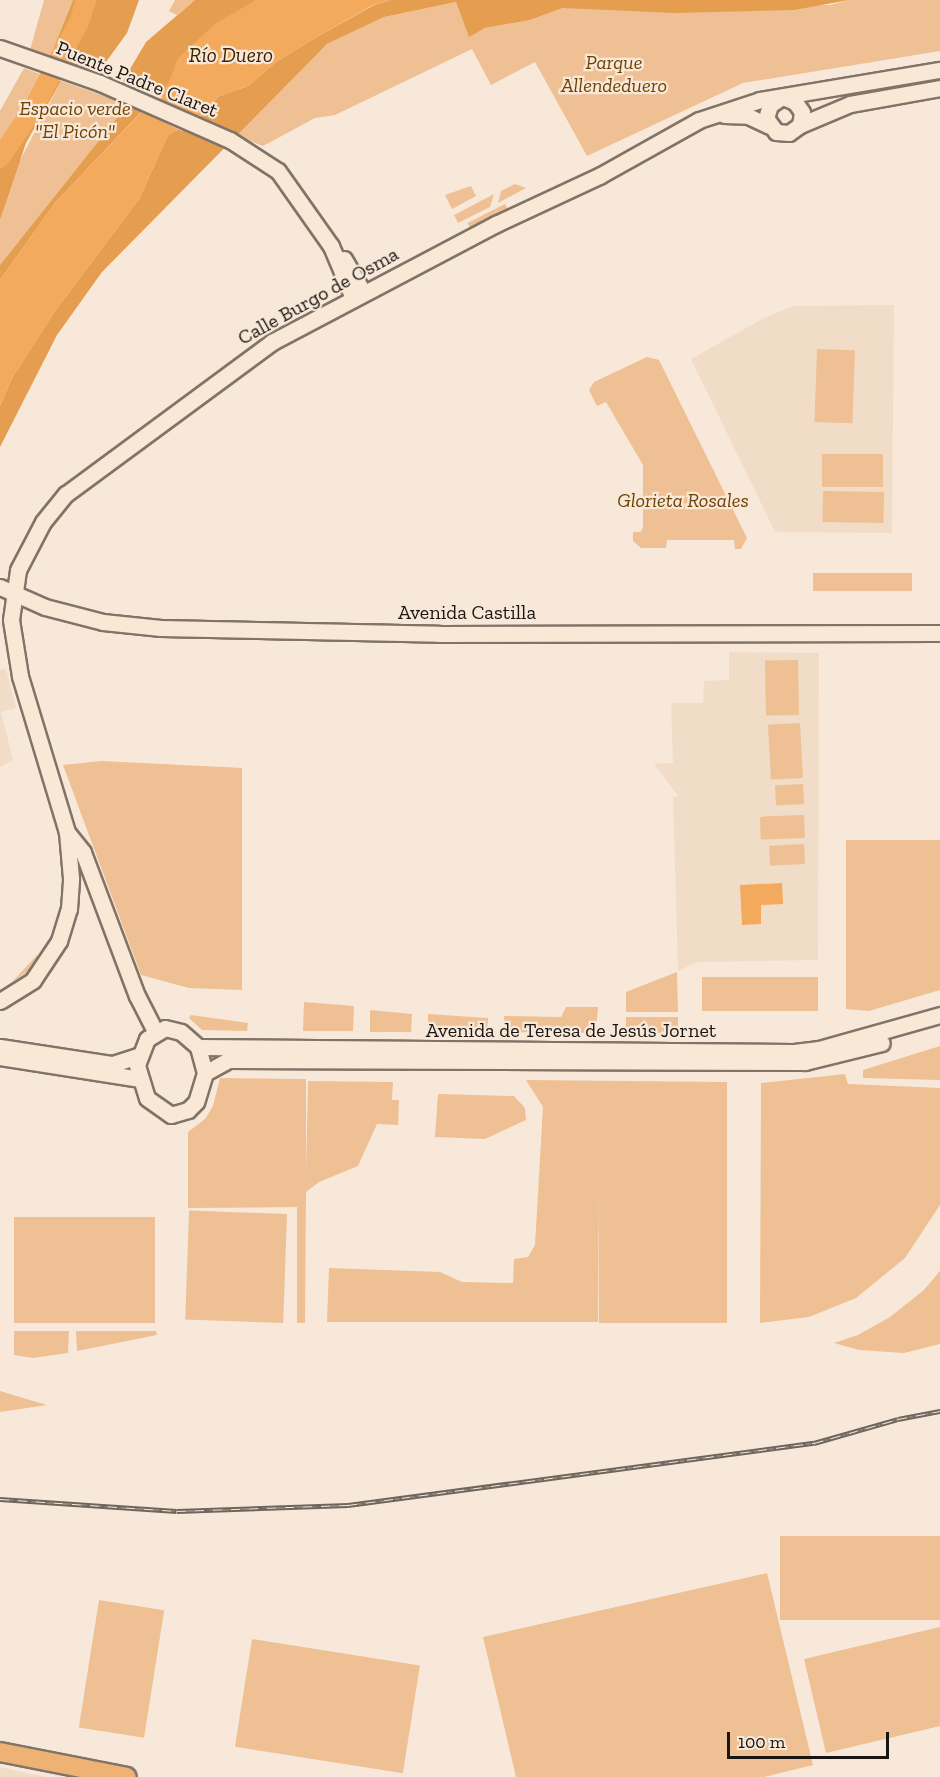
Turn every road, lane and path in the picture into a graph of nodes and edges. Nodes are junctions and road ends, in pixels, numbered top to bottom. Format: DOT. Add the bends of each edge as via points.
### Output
graph roads {
  1 [pos="0,48"];
  2 [pos="940,70"];
  3 [pos="940,88"];
  4 [pos="782,98"];
  5 [pos="712,115"];
  6 [pos="800,125"];
  7 [pos="769,126"];
  8 [pos="358,296"];
  9 [pos="6,590"];
  10 [pos="940,633"];
  11 [pos="68,832"];
  12 [pos="0,1000"];
  13 [pos="940,1015"];
  14 [pos="940,1026"];
  15 [pos="155,1030"];
  16 [pos="0,1047"];
  17 [pos="198,1047"];
  18 [pos="138,1056"];
  19 [pos="0,1057"];
  20 [pos="205,1073"];
  21 [pos="140,1078"];
  22 [pos="0,1752"];
  23 [pos="127,1777"];
  1 -- 8 [label="street, Puente Padre Claret" via="118,91 230,140 286,180 331,246"];
  2 -- 4 [label="street, Calle Burgo de Osma"];
  3 -- 6 [label="street" via="850,104"];
  4 -- 5 [label="street, Calle Burgo de Osma"];
  4 -- 6 [label="street" via="800,106"];
  4 -- 7 [label="street" via="767,110"];
  5 -- 7 [label="street, Calle Burgo de Osma" via="740,115"];
  5 -- 8 [label="street, Calle Burgo de Osma"];
  6 -- 7 [label="street" via="793,132 782,134"];
  8 -- 9 [label="street, Calle Burgo de Osma" via="272,342 227,372 66,494 43,522"];
  9 -- 10 [label="street, Avenida Castilla" via="45,607 103,622 161,628 439,634"];
  9 -- 11 [label="street, Calle Burgo de Osma" via="20,676"];
  11 -- 12 [label="street" via="69,909 59,941 33,980"];
  11 -- 15 [label="street" via="83,852 137,996"];
  13 -- 17 [label="street, Avenida de Teresa de Jesús Jornet" via="819,1049 794,1052"];
  14 -- 20 [label="street, Avenida de Teresa de Jesús Jornet" via="805,1062 228,1060"];
  15 -- 17 [label="street" via="173,1028"];
  15 -- 18 [label="street"];
  16 -- 18 [label="street" via="112,1064"];
  17 -- 20 [label="street"];
  18 -- 21 [label="street"];
  19 -- 21 [label="street"];
  20 -- 21 [label="street" via="196,1102 188,1110 171,1115 150,1102"];
  22 -- 23 [label="highway"];
}
